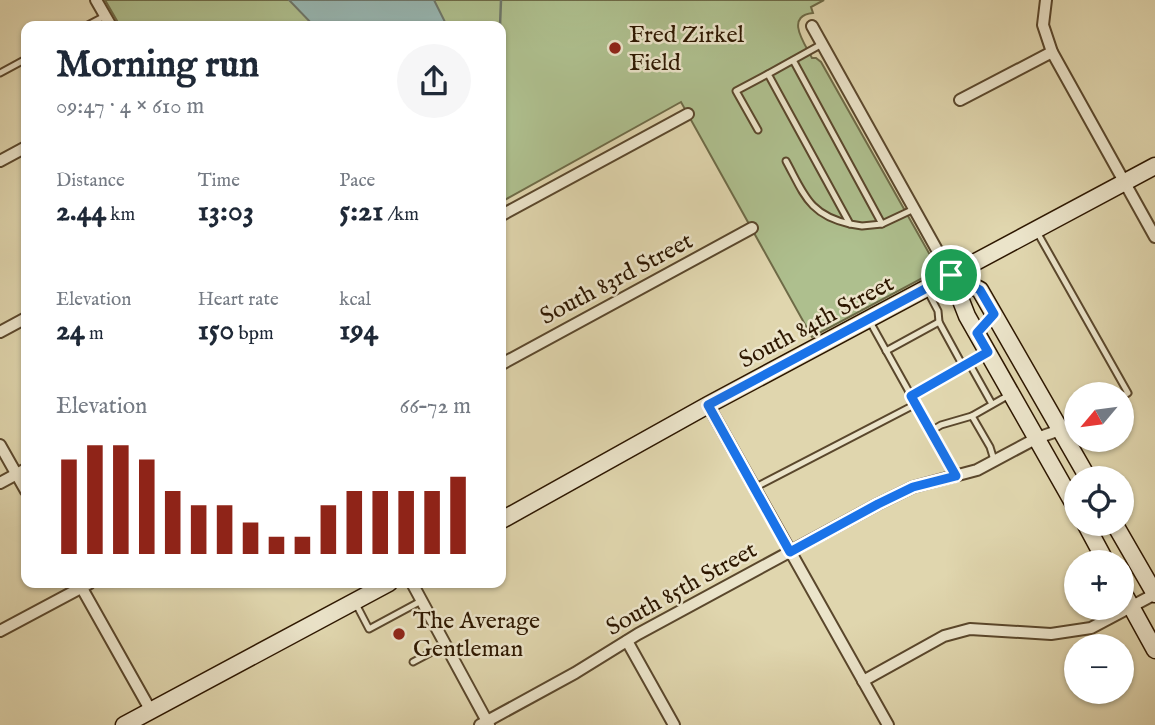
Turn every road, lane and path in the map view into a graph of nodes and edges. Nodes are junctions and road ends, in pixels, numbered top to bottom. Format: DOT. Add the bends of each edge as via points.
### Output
graph roads {
  1 [pos="96,0"];
  2 [pos="1046,0"];
  3 [pos="108,21"];
  4 [pos="812,26"];
  5 [pos="822,44"];
  6 [pos="1052,52"];
  7 [pos="793,60"];
  8 [pos="21,62"];
  9 [pos="0,73"];
  10 [pos="768,74"];
  11 [pos="960,100"];
  12 [pos="688,114"];
  13 [pos="758,130"];
  14 [pos="21,150"];
  15 [pos="0,161"];
  16 [pos="786,161"];
  17 [pos="1154,167"];
  18 [pos="1124,182"];
  19 [pos="914,209"];
  20 [pos="506,212"];
  21 [pos="850,224"];
  22 [pos="882,224"];
  23 [pos="752,228"];
  24 [pos="1036,230"];
  25 [pos="1155,236"];
  26 [pos="951,275"];
  27 [pos="926,288"];
  28 [pos="994,314"];
  29 [pos="868,319"];
  30 [pos="21,321"];
  31 [pos="939,321"];
  32 [pos="0,332"];
  33 [pos="977,333"];
  34 [pos="886,351"];
  35 [pos="988,352"];
  36 [pos="506,362"];
  37 [pos="966,364"];
  38 [pos="1122,382"];
  39 [pos="1012,394"];
  40 [pos="911,396"];
  41 [pos="916,404"];
  42 [pos="992,404"];
  43 [pos="708,405"];
  44 [pos="972,415"];
  45 [pos="1064,428"];
  46 [pos="1060,430"];
  47 [pos="931,431"];
  48 [pos="1037,438"];
  49 [pos="0,444"];
  50 [pos="995,462"];
  51 [pos="1081,466"];
  52 [pos="21,470"];
  53 [pos="21,472"];
  54 [pos="956,476"];
  55 [pos="0,483"];
  56 [pos="1064,486"];
  57 [pos="754,488"];
  58 [pos="506,518"];
  59 [pos="1122,536"];
  60 [pos="790,552"];
  61 [pos="76,588"];
  62 [pos="85,588"];
  63 [pos="380,588"];
  64 [pos="414,588"];
  65 [pos="1155,594"];
  66 [pos="421,601"];
  67 [pos="354,602"];
  68 [pos="1134,606"];
  69 [pos="1134,611"];
  70 [pos="1107,620"];
  71 [pos="0,631"];
  72 [pos="627,641"];
  73 [pos="445,645"];
  74 [pos="1155,650"];
  75 [pos="413,662"];
  76 [pos="863,681"];
  77 [pos="151,711"];
  78 [pos="485,724"];
  79 [pos="124,725"];
  80 [pos="674,725"];
  81 [pos="888,725"];
  1 -- 3 [label="street"];
  2 -- 6 [label="street" via="1043,25"];
  4 -- 5 [label="street"];
  5 -- 7 [label="lane"];
  5 -- 19 [label="street"];
  6 -- 11 [label="street"];
  6 -- 18 [label="street"];
  7 -- 10 [label="lane"];
  7 -- 22 [label="lane"];
  8 -- 9 [label="lane"];
  10 -- 13 [label="lane" via="736,91"];
  10 -- 21 [label="lane"];
  12 -- 20 [label="street"];
  14 -- 15 [label="street"];
  16 -- 21 [label="lane" via="815,209"];
  17 -- 18 [label="street, South 84th Street"];
  18 -- 24 [label="street, South 84th Street"];
  18 -- 25 [label="street"];
  19 -- 22 [label="lane"];
  19 -- 26 [label="street"];
  21 -- 22 [label="lane"];
  23 -- 36 [label="street, South 83rd Street"];
  24 -- 26 [label="street, South 84th Street"];
  24 -- 38 [label="lane"];
  26 -- 27 [label="street, South 84th Street"];
  26 -- 28 [label="street" via="980,290"];
  26 -- 33 [label="street"];
  27 -- 29 [label="street, South 84th Street"];
  27 -- 31 [label="lane"];
  28 -- 33 [label="street"];
  28 -- 46 [label="street"];
  29 -- 34 [label="lane"];
  29 -- 43 [label="street, South 84th Street"];
  30 -- 32 [label="street"];
  31 -- 34 [label="lane"];
  31 -- 37 [label="lane"];
  33 -- 35 [label="street"];
  34 -- 40 [label="lane"];
  35 -- 37 [label="lane"];
  35 -- 39 [label="street"];
  37 -- 40 [label="lane"];
  37 -- 42 [label="lane"];
  39 -- 42 [label="lane"];
  39 -- 48 [label="street"];
  40 -- 41 [label="lane"];
  41 -- 47 [label="lane"];
  41 -- 57 [label="lane"];
  42 -- 44 [label="lane"];
  43 -- 57 [label="street"];
  43 -- 58 [label="street, South 84th Street"];
  44 -- 47 [label="lane"];
  44 -- 50 [label="lane"];
  45 -- 46 [label="lane"];
  46 -- 48 [label="street, South 85th Street"];
  46 -- 51 [label="street"];
  47 -- 54 [label="lane"];
  48 -- 50 [label="street, South 85th Street"];
  48 -- 56 [label="street"];
  49 -- 52 [label="street"];
  50 -- 54 [label="street, South 85th Street"];
  53 -- 55 [label="street"];
  54 -- 60 [label="street, South 85th Street" via="913,487"];
  57 -- 60 [label="street"];
  59 -- 65 [label="street"];
  60 -- 72 [label="street, South 85th Street"];
  60 -- 76 [label="street"];
  61 -- 71 [label="street"];
  62 -- 77 [label="street"];
  63 -- 67 [label="street"];
  64 -- 66 [label="street"];
  65 -- 68 [label="street"];
  66 -- 67 [label="lane" via="369,629"];
  66 -- 73 [label="street"];
  67 -- 77 [label="street"];
  69 -- 74 [label="street"];
  70 -- 76 [label="street" via="1091,628 1051,634 970,629 944,636"];
  72 -- 78 [label="street, South 85th Street"];
  72 -- 80 [label="street"];
  73 -- 75 [label="lane"];
  73 -- 78 [label="street"];
  76 -- 81 [label="street"];
  77 -- 79 [label="street"];
}
